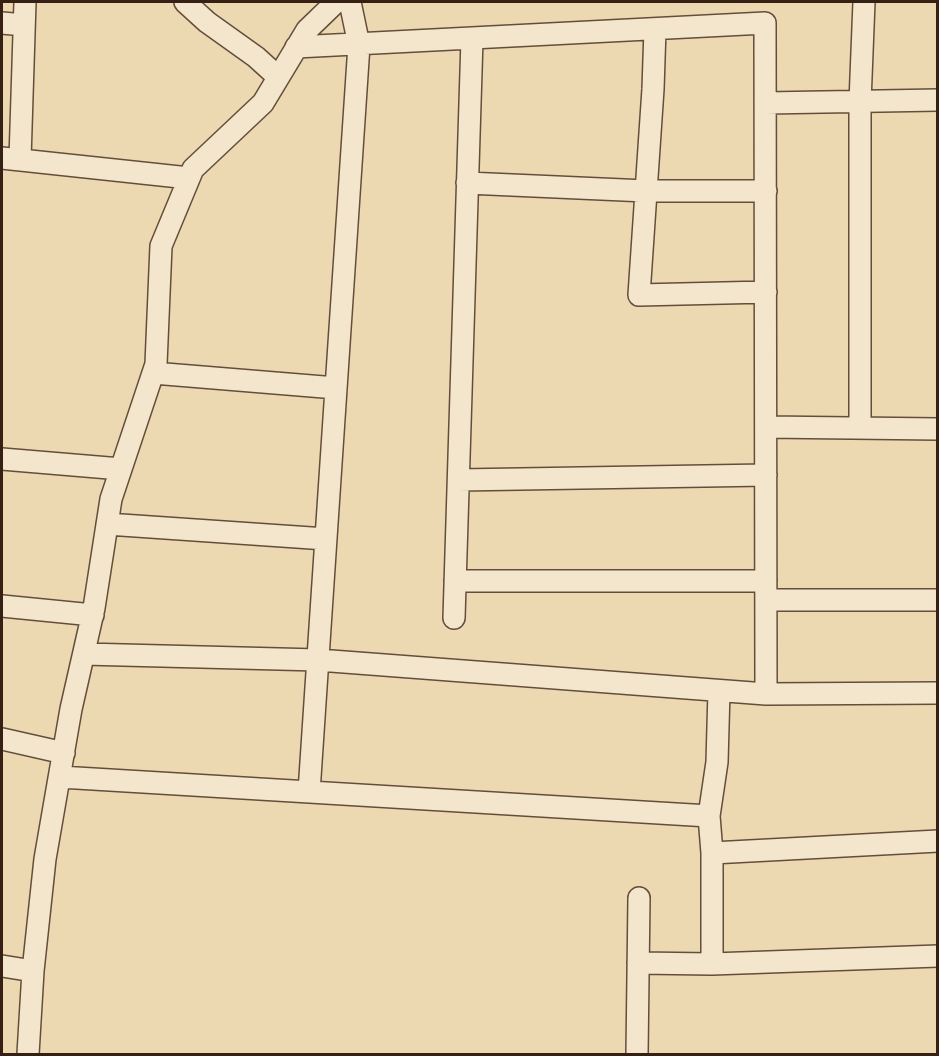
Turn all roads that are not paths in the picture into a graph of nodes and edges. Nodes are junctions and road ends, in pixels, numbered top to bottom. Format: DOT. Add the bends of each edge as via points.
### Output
graph roads {
  1 [pos="25,2"];
  2 [pos="185,2"];
  3 [pos="336,2"];
  4 [pos="350,2"];
  5 [pos="864,2"];
  6 [pos="2,24"];
  7 [pos="24,25"];
  8 [pos="655,29"];
  9 [pos="472,39"];
  10 [pos="359,45"];
  11 [pos="296,47"];
  12 [pos="278,77"];
  13 [pos="938,100"];
  14 [pos="860,102"];
  15 [pos="766,103"];
  16 [pos="10,158"];
  17 [pos="189,178"];
  18 [pos="467,183"];
  19 [pos="646,191"];
  20 [pos="765,191"];
  21 [pos="766,292"];
  22 [pos="153,373"];
  23 [pos="336,388"];
  24 [pos="766,427"];
  25 [pos="860,428"];
  26 [pos="938,429"];
  27 [pos="2,459"];
  28 [pos="121,469"];
  29 [pos="766,476"];
  30 [pos="459,480"];
  31 [pos="107,524"];
  32 [pos="326,539"];
  33 [pos="456,581"];
  34 [pos="766,590"];
  35 [pos="938,600"];
  36 [pos="2,606"];
  37 [pos="93,615"];
  38 [pos="454,618"];
  39 [pos="84,654"];
  40 [pos="318,660"];
  41 [pos="719,691"];
  42 [pos="938,693"];
  43 [pos="766,694"];
  44 [pos="2,739"];
  45 [pos="64,753"];
  46 [pos="60,777"];
  47 [pos="309,792"];
  48 [pos="709,816"];
  49 [pos="938,841"];
  50 [pos="712,853"];
  51 [pos="639,898"];
  52 [pos="938,956"];
  53 [pos="638,963"];
  54 [pos="712,964"];
  55 [pos="2,966"];
  56 [pos="33,971"];
  57 [pos="28,1054"];
  58 [pos="637,1054"];
  1 -- 7 [label="street"];
  2 -- 12 [label="street"];
  3 -- 11 [label="street" via="307,30"];
  4 -- 10 [label="street"];
  5 -- 14 [label="street"];
  6 -- 7 [label="street"];
  7 -- 16 [label="street"];
  8 -- 9 [label="street"];
  8 -- 15 [label="street" via="765,23"];
  8 -- 19 [label="street"];
  9 -- 10 [label="street"];
  9 -- 18 [label="street"];
  10 -- 11 [label="street"];
  10 -- 23 [label="street"];
  11 -- 12 [label="street"];
  12 -- 17 [label="street" via="263,103 193,169"];
  13 -- 14 [label="street"];
  14 -- 15 [label="street"];
  14 -- 25 [label="street"];
  15 -- 20 [label="street"];
  16 -- 17 [label="street"];
  17 -- 22 [label="street" via="161,246"];
  18 -- 19 [label="street"];
  18 -- 30 [label="street"];
  19 -- 20 [label="street"];
  19 -- 21 [label="street" via="639,295"];
  20 -- 21 [label="street"];
  21 -- 24 [label="street"];
  22 -- 23 [label="street"];
  22 -- 28 [label="street"];
  23 -- 32 [label="street"];
  24 -- 25 [label="street"];
  24 -- 29 [label="street"];
  25 -- 26 [label="street"];
  27 -- 28 [label="street"];
  28 -- 31 [label="street"];
  29 -- 30 [label="street"];
  29 -- 34 [label="street"];
  30 -- 33 [label="street"];
  31 -- 32 [label="street"];
  31 -- 37 [label="street"];
  32 -- 40 [label="street"];
  33 -- 34 [label="street"];
  33 -- 38 [label="street"];
  34 -- 35 [label="street"];
  34 -- 43 [label="street"];
  36 -- 37 [label="street"];
  37 -- 39 [label="street"];
  39 -- 40 [label="street"];
  39 -- 45 [label="street"];
  40 -- 41 [label="street"];
  40 -- 47 [label="street"];
  41 -- 43 [label="street"];
  41 -- 48 [label="street" via="717,762"];
  42 -- 43 [label="street"];
  44 -- 45 [label="street"];
  45 -- 46 [label="street"];
  46 -- 47 [label="street"];
  46 -- 56 [label="street" via="45,859"];
  47 -- 48 [label="street"];
  48 -- 50 [label="street"];
  49 -- 50 [label="street"];
  50 -- 54 [label="street"];
  51 -- 53 [label="street"];
  52 -- 54 [label="street"];
  53 -- 54 [label="street"];
  53 -- 58 [label="street"];
  55 -- 56 [label="street"];
  56 -- 57 [label="street"];
}
